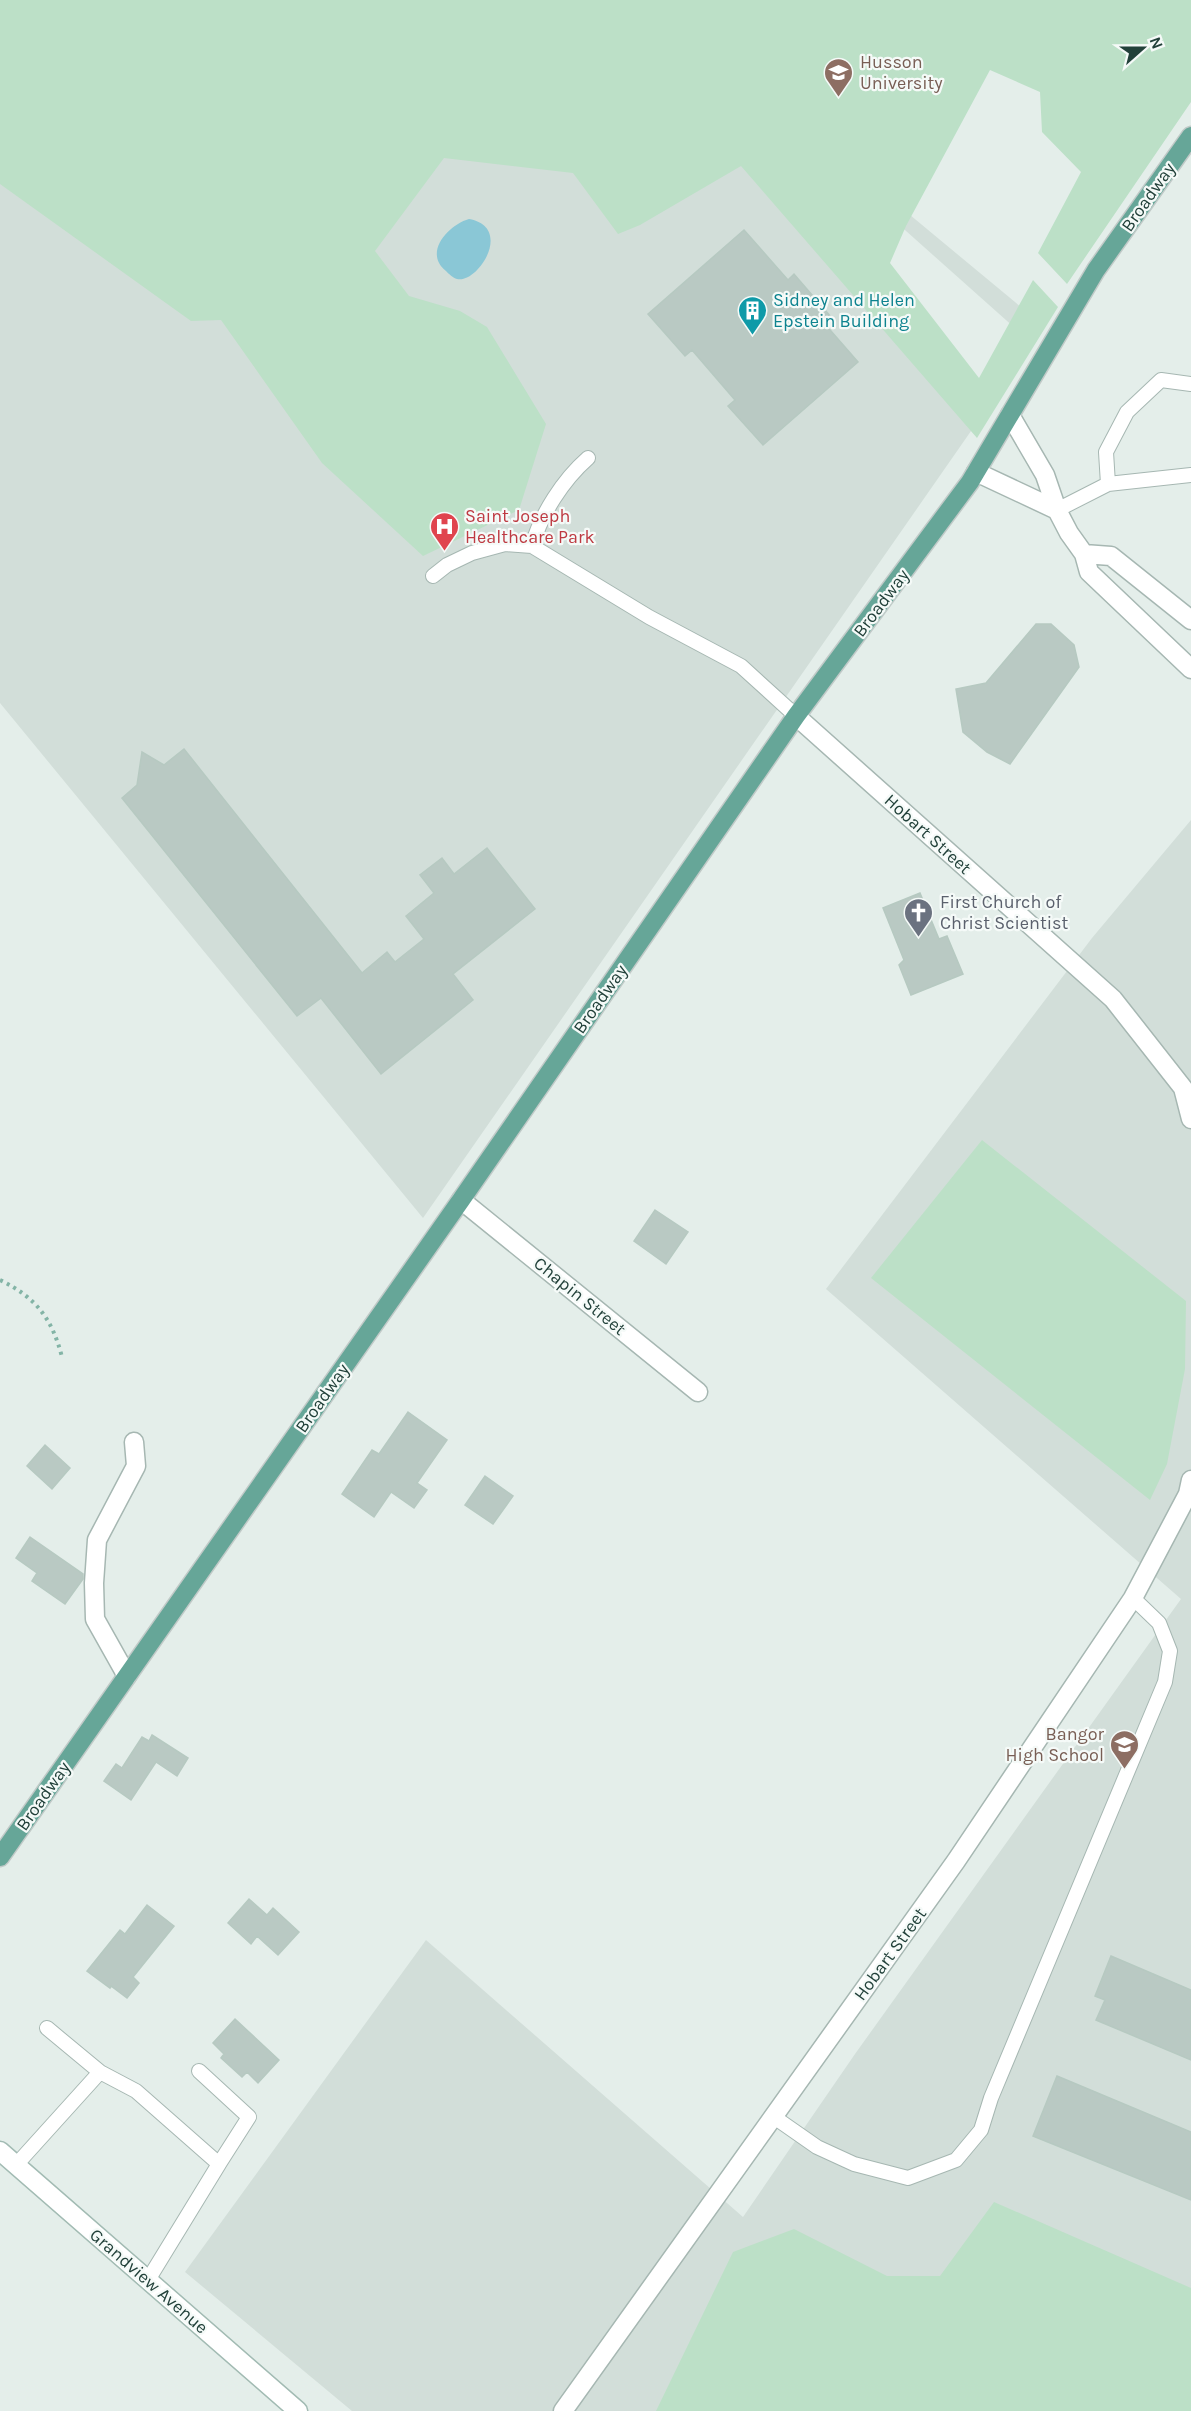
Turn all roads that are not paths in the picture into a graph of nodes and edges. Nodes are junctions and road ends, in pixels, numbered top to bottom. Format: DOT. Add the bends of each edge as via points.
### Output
graph roads {
  1 [pos="1191,136"];
  2 [pos="1191,384"];
  3 [pos="1010,415"];
  4 [pos="588,458"];
  5 [pos="976,472"];
  6 [pos="1191,475"];
  7 [pos="1108,484"];
  8 [pos="1057,510"];
  9 [pos="532,546"];
  10 [pos="1084,554"];
  11 [pos="433,576"];
  12 [pos="1191,620"];
  13 [pos="1191,669"];
  14 [pos="796,716"];
  15 [pos="1191,1119"];
  16 [pos="461,1200"];
  17 [pos="698,1392"];
  18 [pos="134,1442"];
  19 [pos="1190,1490"];
  20 [pos="1133,1598"];
  21 [pos="127,1676"];
  22 [pos="0,1857"];
  23 [pos="47,2028"];
  24 [pos="199,2071"];
  25 [pos="100,2072"];
  26 [pos="774,2117"];
  27 [pos="0,2151"];
  28 [pos="219,2164"];
  29 [pos="16,2165"];
  30 [pos="148,2280"];
  31 [pos="298,2411"];
  32 [pos="563,2411"];
  1 -- 3 [label="main road, Broadway" via="1096,270"];
  2 -- 7 [label="lane" via="1161,380 1126,412 1106,453"];
  3 -- 5 [label="main road, Broadway"];
  3 -- 8 [label="street" via="1045,475"];
  4 -- 9 [label="lane" via="570,474 536,531"];
  5 -- 8 [label="street"];
  5 -- 14 [label="main road, Broadway"];
  6 -- 7 [label="lane"];
  7 -- 8 [label="lane"];
  8 -- 10 [label="street"];
  9 -- 11 [label="lane" via="505,544 472,553"];
  9 -- 14 [label="lane" via="741,666"];
  10 -- 12 [label="street" via="1111,556"];
  10 -- 13 [label="street" via="1089,572"];
  14 -- 15 [label="street, Hobart Street" via="1113,999 1183,1088"];
  14 -- 16 [label="main road, Broadway"];
  16 -- 17 [label="street, Chapin Street"];
  16 -- 21 [label="main road, Broadway"];
  18 -- 21 [label="street" via="136,1466 97,1540 94,1583 96,1619"];
  19 -- 20 [label="street, Hobart Street"];
  20 -- 26 [label="street, Hobart Street" via="956,1861"];
  20 -- 26 [label="lane" via="1160,1623 1170,1651 1165,1682 981,2130 956,2160 908,2178 854,2164 817,2147"];
  21 -- 22 [label="main road, Broadway"];
  23 -- 25 [label="lane"];
  24 -- 28 [label="lane" via="249,2117"];
  25 -- 28 [label="lane" via="136,2091"];
  25 -- 29 [label="lane"];
  26 -- 32 [label="street, Hobart Street"];
  27 -- 29 [label="street, Grandview Avenue"];
  28 -- 30 [label="lane"];
  29 -- 30 [label="street, Grandview Avenue"];
  30 -- 31 [label="street, Grandview Avenue"];
}
